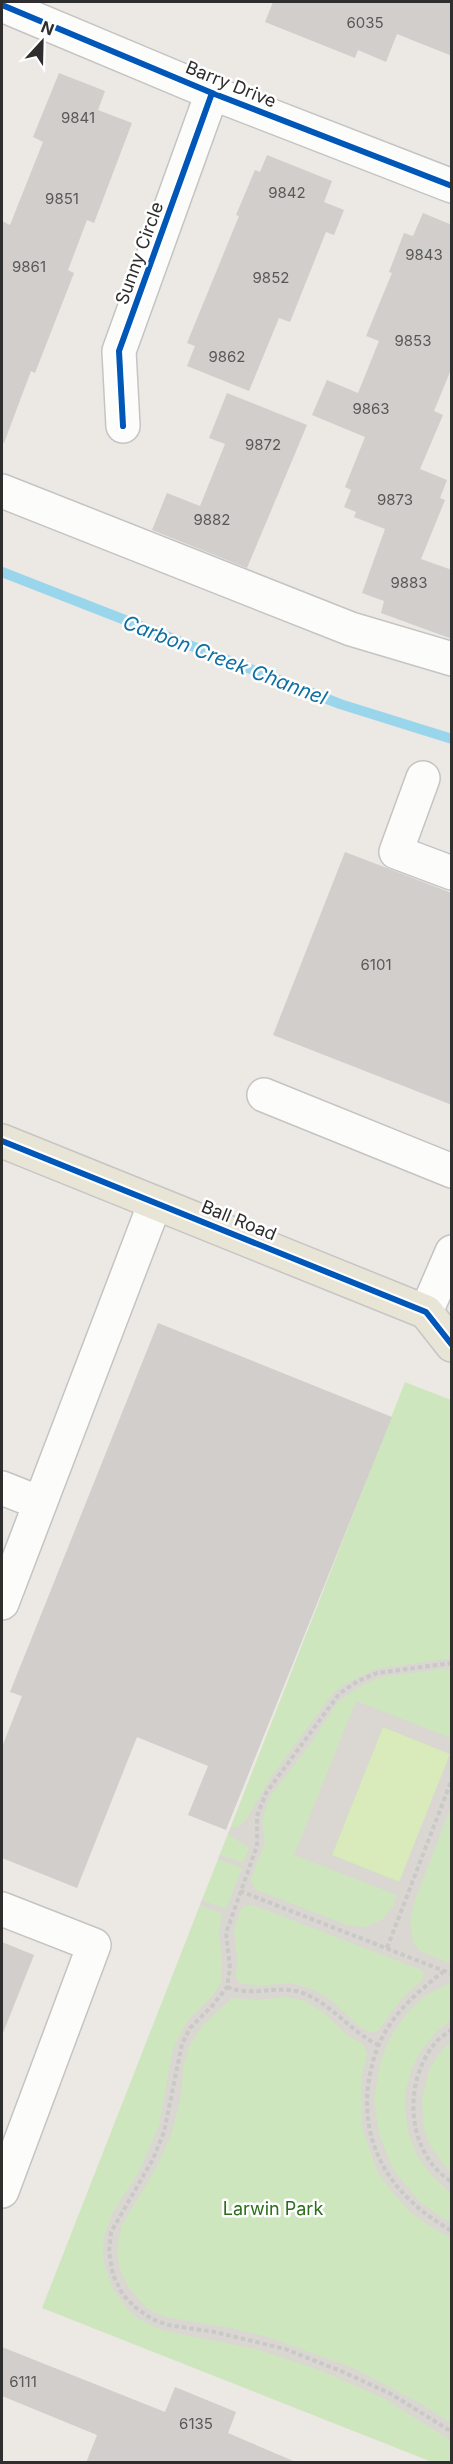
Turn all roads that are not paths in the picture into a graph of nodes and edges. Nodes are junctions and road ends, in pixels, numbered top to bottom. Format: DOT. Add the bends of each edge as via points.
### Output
graph roads {
  1 [pos="2,5"];
  2 [pos="212,93"];
  3 [pos="452,186"];
  4 [pos="123,426"];
  5 [pos="2,491"];
  6 [pos="452,659"];
  7 [pos="423,778"];
  8 [pos="452,873"];
  9 [pos="264,1095"];
  10 [pos="2,1141"];
  11 [pos="452,1171"];
  12 [pos="155,1203"];
  13 [pos="452,1251"];
  14 [pos="439,1308"];
  15 [pos="452,1344"];
  16 [pos="2,1488"];
  17 [pos="40,1503"];
  18 [pos="2,1603"];
  19 [pos="2,1909"];
  20 [pos="2,2191"];
  1 -- 2 [label="street, Barry Drive"];
  2 -- 3 [label="street, Barry Drive"];
  2 -- 4 [label="street, Sunny Circle" via="119,351"];
  5 -- 6 [label="street" via="351,629"];
  7 -- 8 [label="street" via="396,852"];
  9 -- 11 [label="street"];
  10 -- 12 [label="main road, Ball Road"];
  12 -- 14 [label="main road, Ball Road"];
  12 -- 17 [label="street"];
  13 -- 14 [label="street"];
  14 -- 15 [label="main road, Ball Road"];
  16 -- 17 [label="street"];
  17 -- 18 [label="street"];
  19 -- 20 [label="street" via="94,1945"];
}
